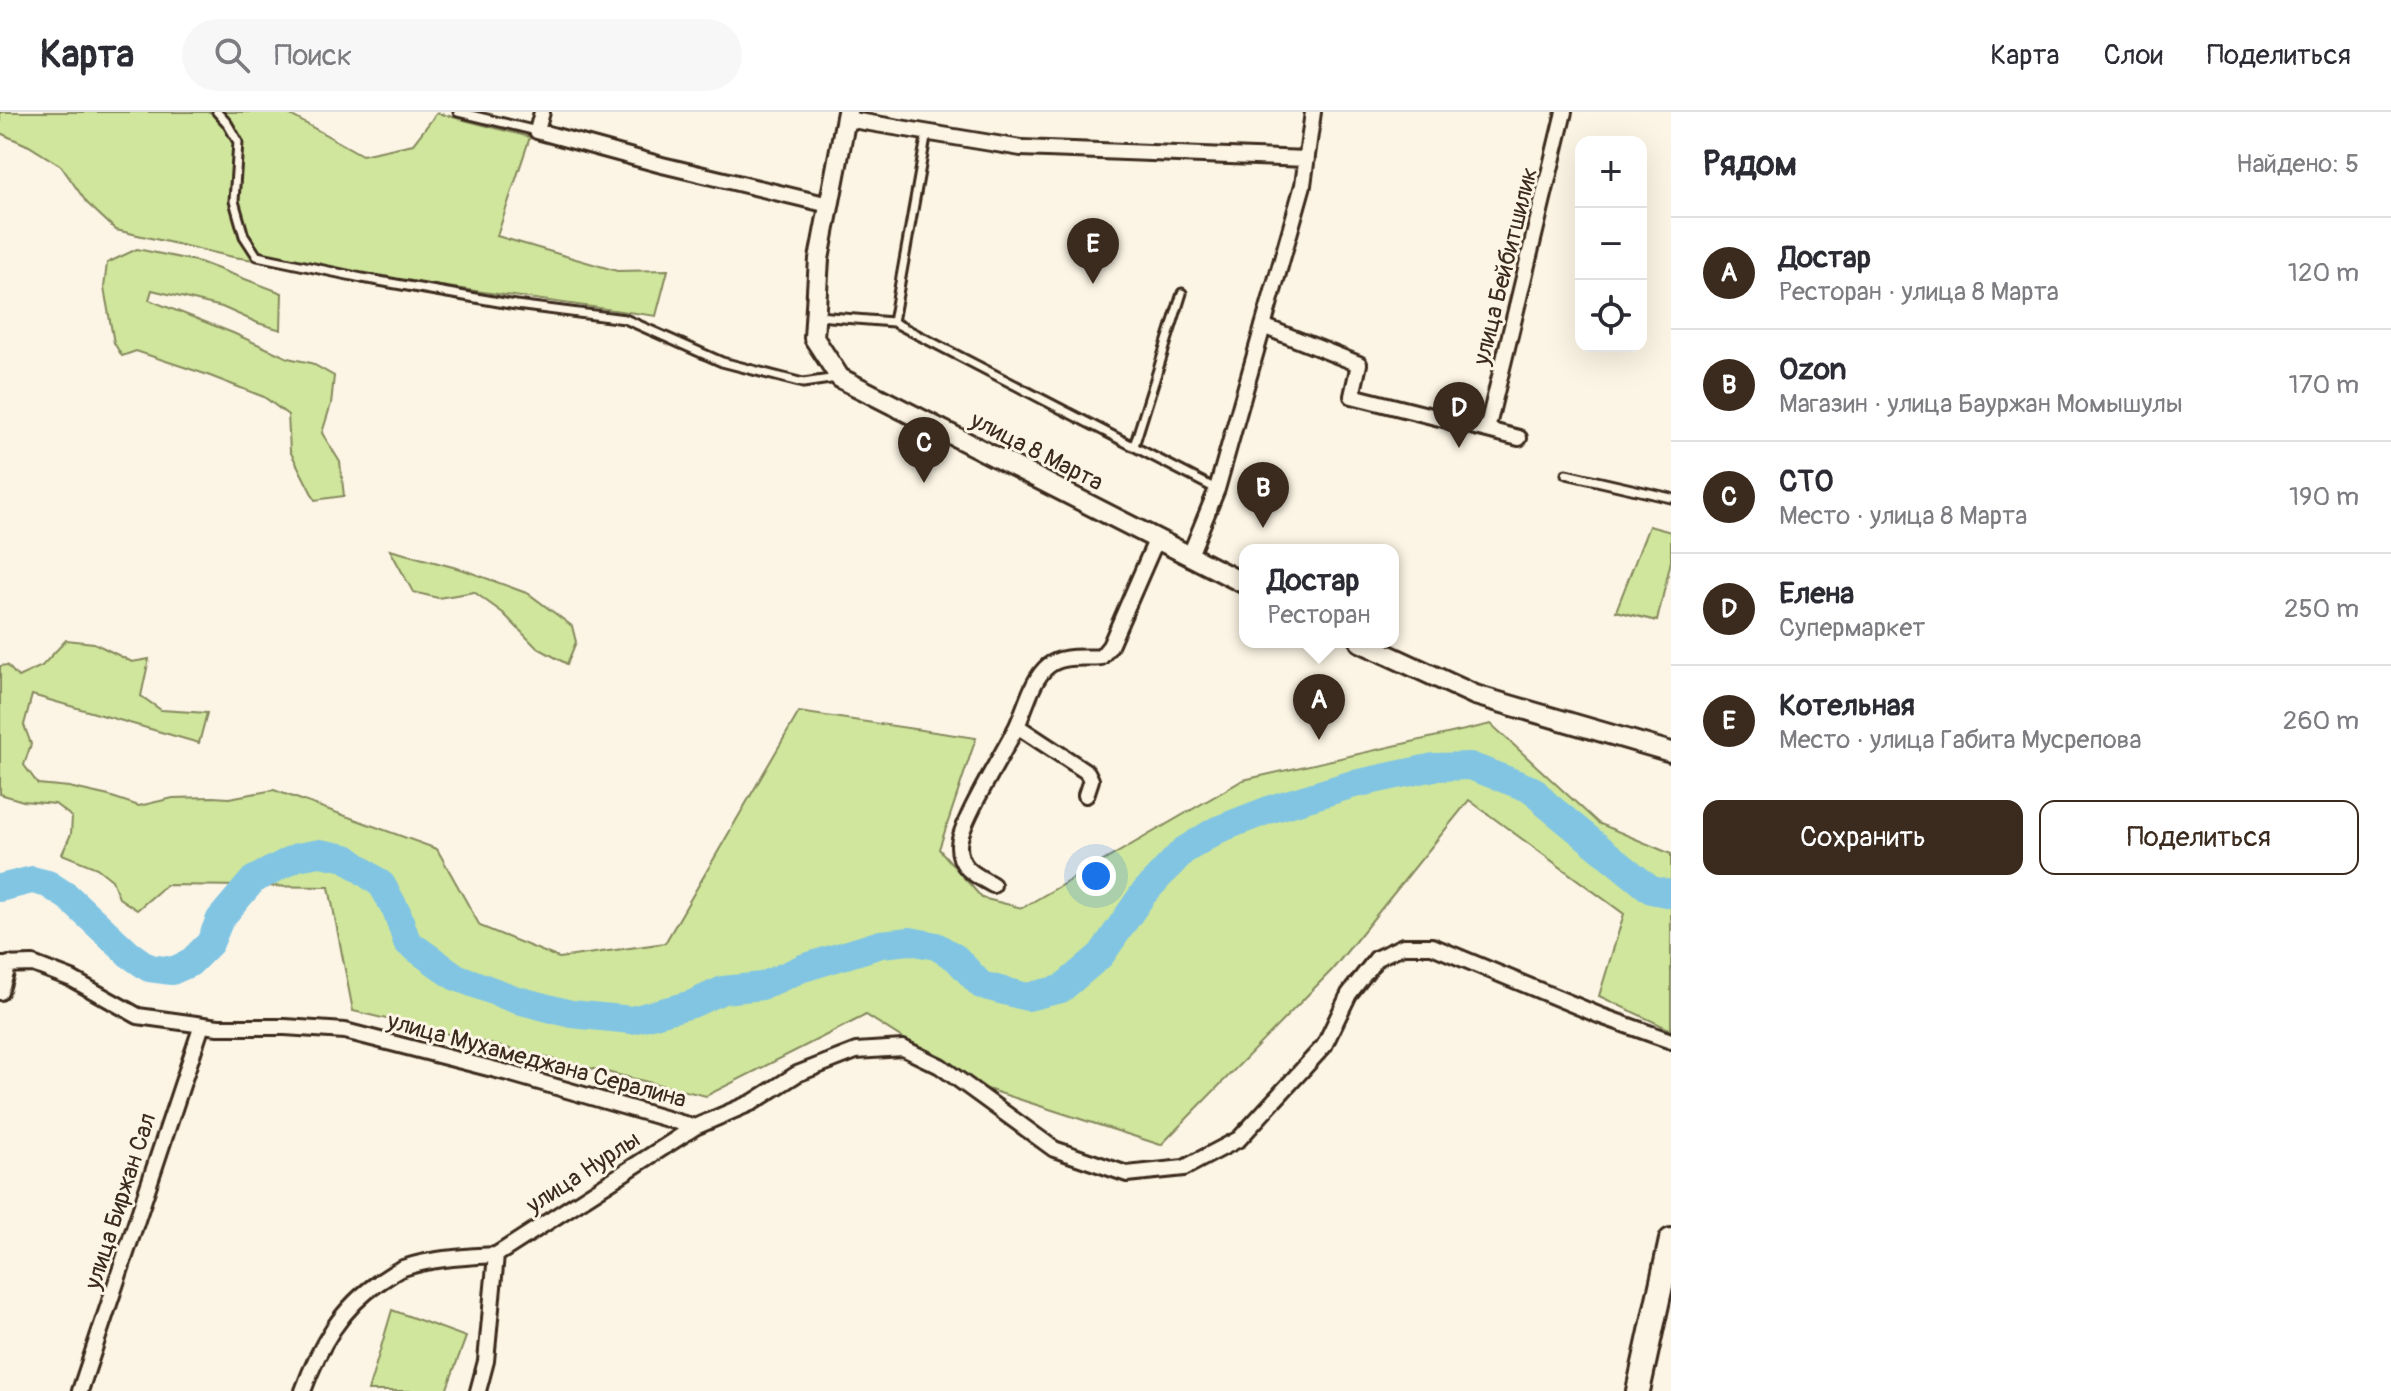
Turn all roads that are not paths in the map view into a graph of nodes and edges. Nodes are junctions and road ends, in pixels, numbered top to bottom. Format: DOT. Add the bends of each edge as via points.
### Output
graph roads {
  1 [pos="217,112"];
  2 [pos="458,112"];
  3 [pos="542,112"];
  4 [pos="1313,112"];
  5 [pos="1564,112"];
  6 [pos="847,116"];
  7 [pos="537,131"];
  8 [pos="927,132"];
  9 [pos="1307,159"];
  10 [pos="829,205"];
  11 [pos="1182,293"];
  12 [pos="815,316"];
  13 [pos="893,322"];
  14 [pos="1263,326"];
  15 [pos="840,378"];
  16 [pos="1487,430"];
  17 [pos="1519,438"];
  18 [pos="1134,446"];
  19 [pos="1566,474"];
  20 [pos="1217,489"];
  21 [pos="1671,498"];
  22 [pos="1157,538"];
  23 [pos="1190,555"];
  24 [pos="1239,581"];
  25 [pos="1373,648"];
  26 [pos="1017,726"];
  27 [pos="1671,752"];
  28 [pos="1086,795"];
  29 [pos="993,885"];
  30 [pos="4,964"];
  31 [pos="0,992"];
  32 [pos="202,1025"];
  33 [pos="1671,1041"];
  34 [pos="695,1127"];
  35 [pos="1671,1240"];
  36 [pos="496,1255"];
  37 [pos="1664,1294"];
  38 [pos="80,1391"];
  39 [pos="303,1391"];
  40 [pos="478,1391"];
  41 [pos="1638,1391"];
  1 -- 15 [label="lane" via="238,142 234,201 244,236 257,256 516,305 625,319 722,362 803,383"];
  2 -- 7 [label="lane"];
  3 -- 7 [label="street"];
  4 -- 9 [label="street"];
  5 -- 16 [label="street, улица Бейбитшилик"];
  6 -- 8 [label="street"];
  6 -- 10 [label="street"];
  7 -- 10 [label="street"];
  8 -- 9 [label="street" via="1021,148"];
  8 -- 13 [label="lane"];
  9 -- 14 [label="street"];
  10 -- 12 [label="street"];
  11 -- 18 [label="lane"];
  12 -- 13 [label="lane"];
  12 -- 15 [label="street" via="814,338"];
  13 -- 18 [label="lane"];
  14 -- 16 [label="street" via="1359,364 1352,396"];
  14 -- 20 [label="street"];
  15 -- 22 [label="street, улица 8 Марта"];
  16 -- 17 [label="street"];
  18 -- 20 [label="lane"];
  19 -- 21 [label="lane"];
  20 -- 23 [label="street"];
  22 -- 23 [label="street, улица 8 Марта"];
  22 -- 26 [label="street" via="1110,646 1101,657 1060,659 1047,667"];
  23 -- 24 [label="street, улица 8 Марта"];
  25 -- 27 [label="street" via="1475,695"];
  26 -- 28 [label="street" via="1087,772 1091,780"];
  26 -- 29 [label="street" via="959,844 968,871"];
  30 -- 31 [label="street"];
  30 -- 32 [label="street, улица Мухамеджана Сералина" via="33,964 72,979 138,1016"];
  32 -- 34 [label="street, улица Мухамеджана Сералина" via="345,1031"];
  32 -- 38 [label="street, улица Биржан Сал"];
  33 -- 34 [label="street, улица Мухамеджана Сералина" via="1432,946 1403,946 1377,958 1349,994 1324,1046 1239,1139 1184,1168 1127,1174 1054,1149 940,1066 903,1048 856,1051 797,1074 753,1102"];
  34 -- 36 [label="street, улица Нурлы"];
  35 -- 37 [label="main road"];
  36 -- 39 [label="street, улица Нурлы" via="443,1258 400,1269 371,1288 328,1336"];
  36 -- 40 [label="street"];
  37 -- 41 [label="main road"];
}
